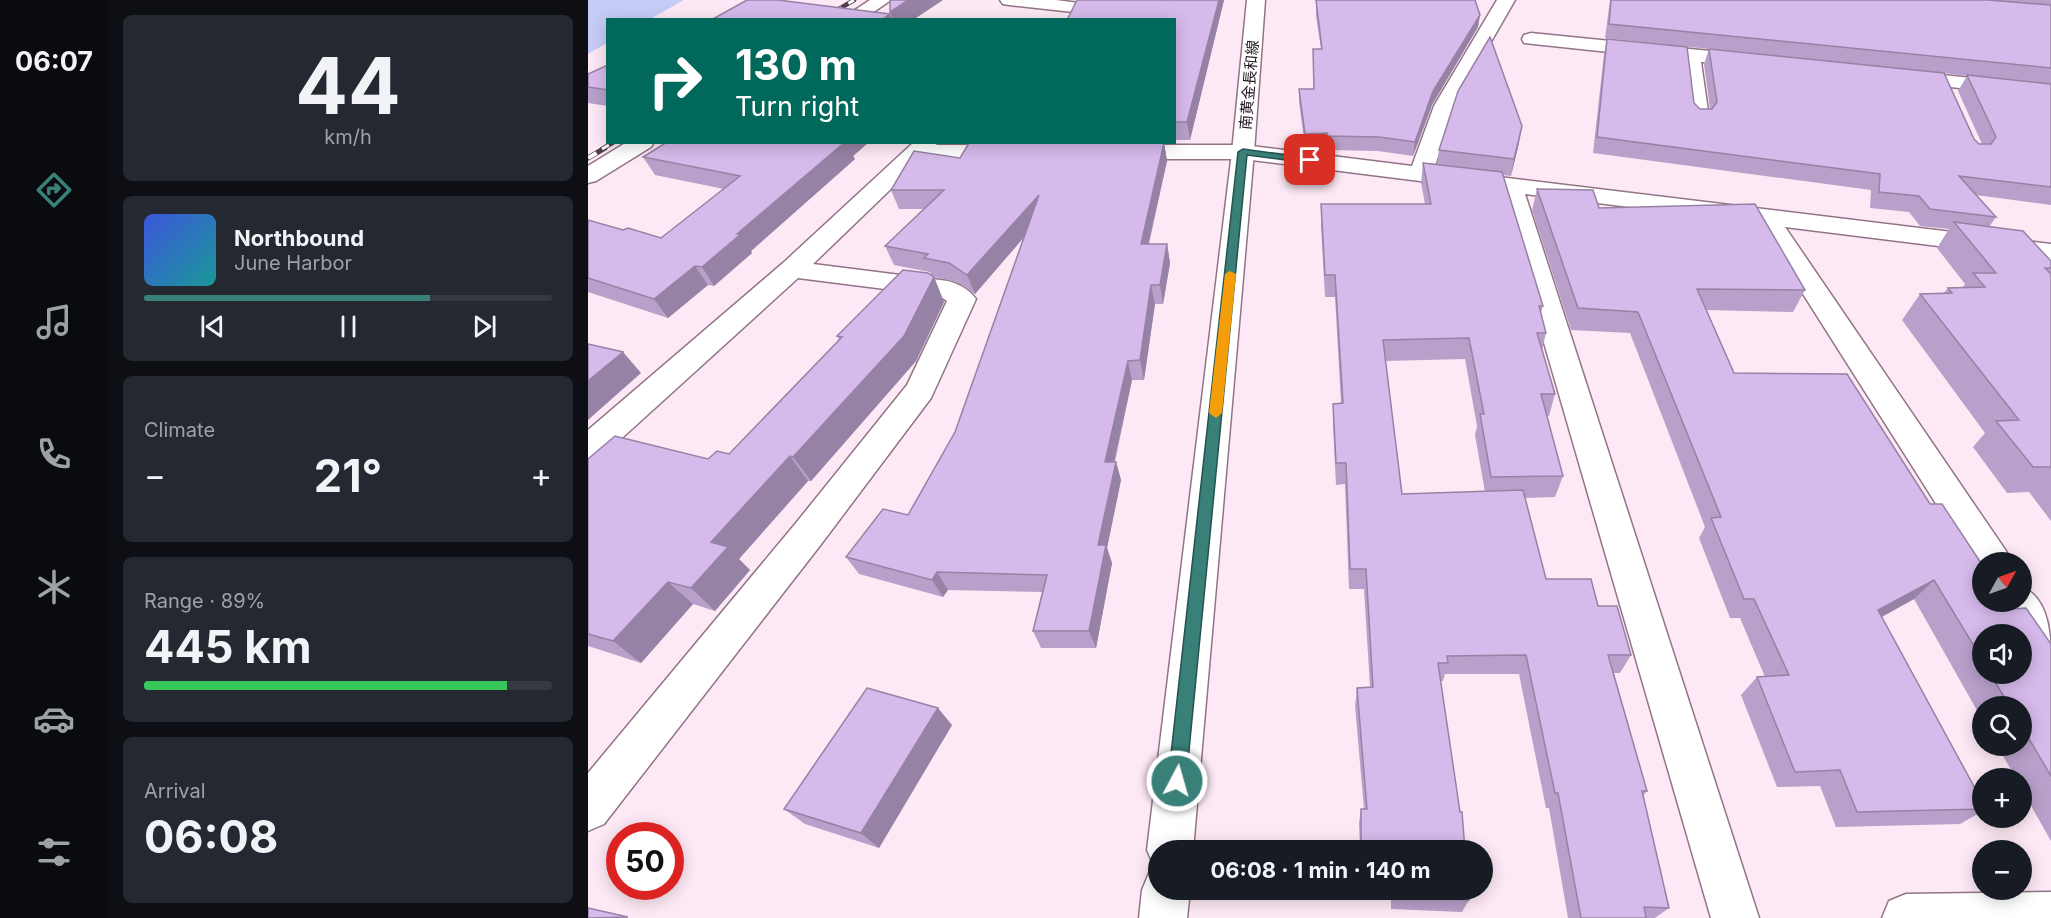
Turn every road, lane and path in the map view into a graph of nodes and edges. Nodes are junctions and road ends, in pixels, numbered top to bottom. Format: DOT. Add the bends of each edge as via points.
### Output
graph roads {
  1 [pos="882,0"];
  2 [pos="1010,0"];
  3 [pos="1256,0"];
  4 [pos="1506,0"];
  5 [pos="1071,9"];
  6 [pos="852,18"];
  7 [pos="1531,39"];
  8 [pos="1692,55"];
  9 [pos="1772,63"];
  10 [pos="1886,75"];
  11 [pos="1943,81"];
  12 [pos="2051,92"];
  13 [pos="1952,102"];
  14 [pos="1700,118"];
  15 [pos="640,144"];
  16 [pos="922,147"];
  17 [pos="1033,152"];
  18 [pos="1103,152"];
  19 [pos="1243,152"];
  20 [pos="1421,174"];
  21 [pos="588,176"];
  22 [pos="1510,185"];
  23 [pos="1766,216"];
  24 [pos="2050,252"];
  25 [pos="792,269"];
  26 [pos="588,449"];
  27 [pos="1986,552"];
  28 [pos="2025,612"];
  29 [pos="2051,651"];
  30 [pos="588,808"];
  31 [pos="1171,840"];
  32 [pos="1165,900"];
  33 [pos="2051,916"];
  34 [pos="1163,918"];
  35 [pos="1735,918"];
  36 [pos="1906,918"];
  1 -- 6 [label="street"];
  2 -- 5 [label="street"];
  3 -- 19 [label="street, 南黄金長和線"];
  4 -- 20 [label="street" via="1444,106"];
  7 -- 8 [label="street"];
  8 -- 9 [label="street"];
  8 -- 14 [label="lane"];
  10 -- 11 [label="street"];
  11 -- 12 [label="street"];
  11 -- 13 [label="lane"];
  15 -- 21 [label="street"];
  16 -- 17 [label="street"];
  16 -- 25 [label="street"];
  18 -- 19 [label="street"];
  19 -- 20 [label="street"];
  19 -- 31 [label="street, 南黄金長和線"];
  20 -- 22 [label="street"];
  22 -- 23 [label="street"];
  22 -- 35 [label="street"];
  23 -- 24 [label="street"];
  23 -- 27 [label="street"];
  25 -- 26 [label="street"];
  25 -- 30 [label="street" via="948,289 962,299 920,390"];
  28 -- 29 [label="street"];
  32 -- 34 [label="street"];
  33 -- 36 [label="street"];
}
